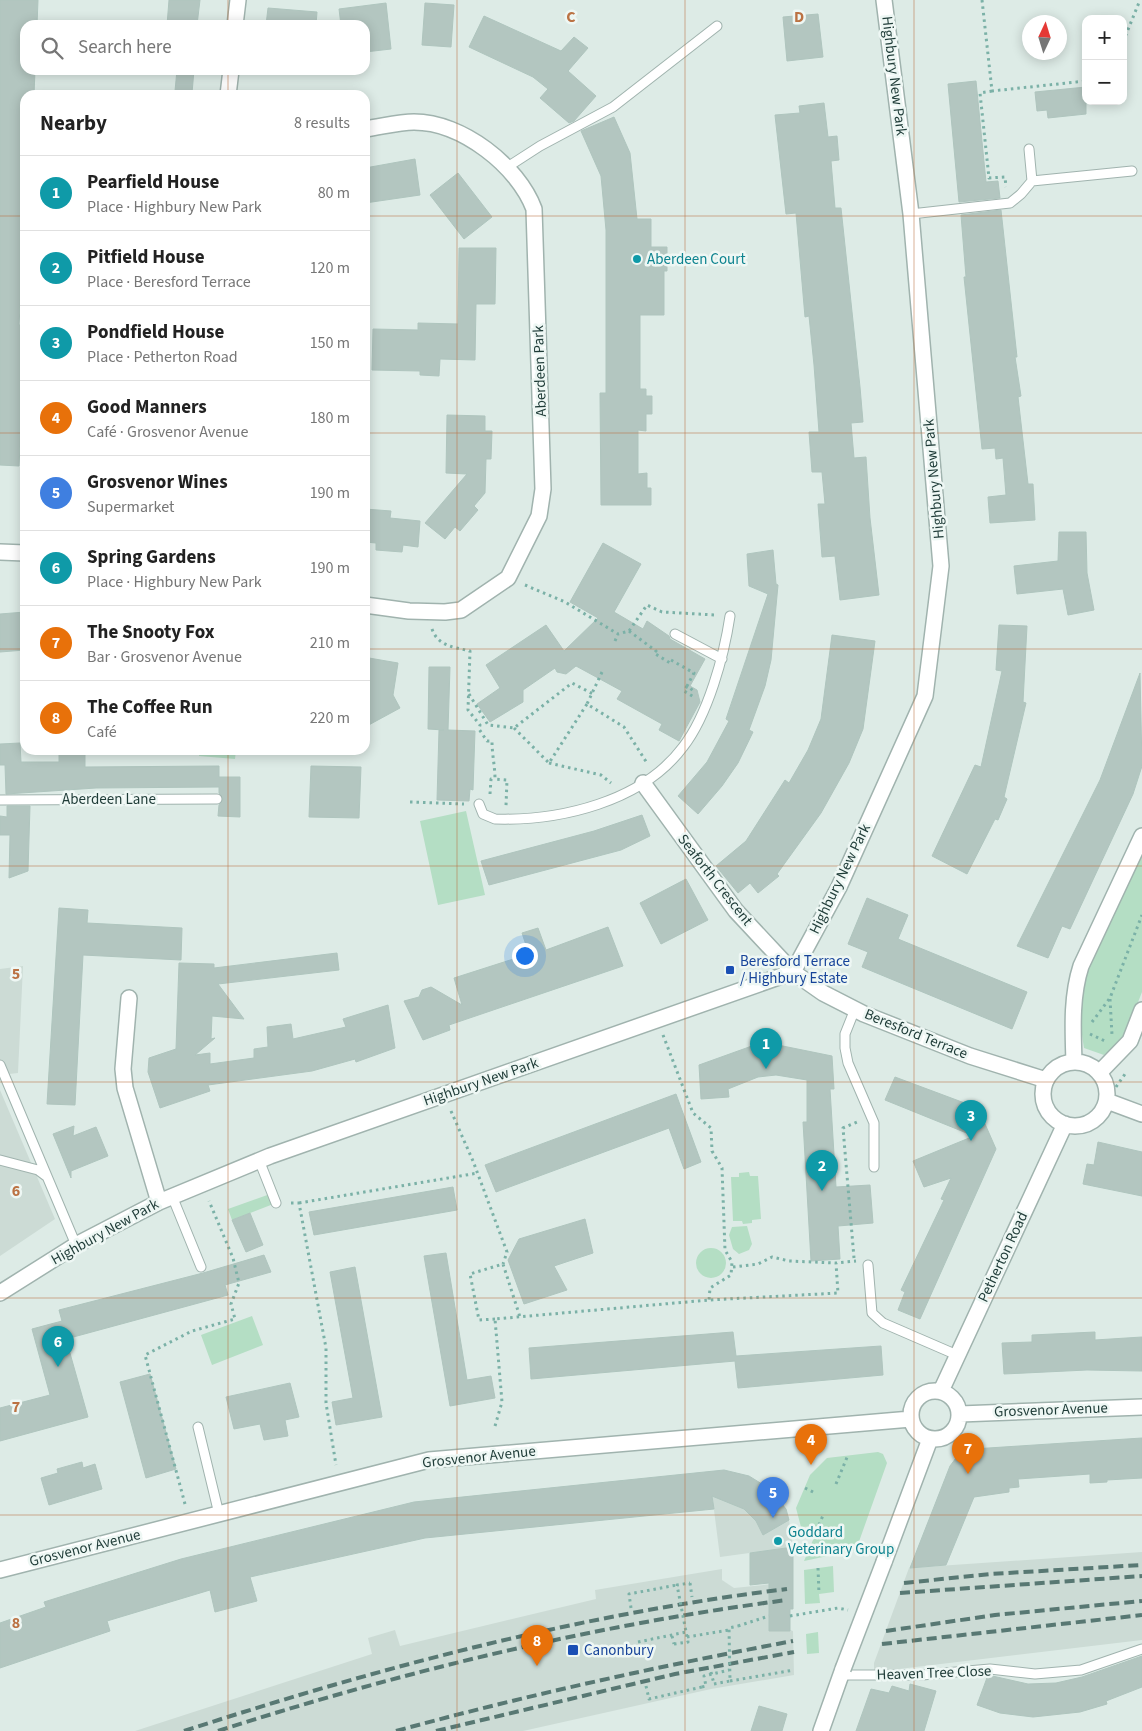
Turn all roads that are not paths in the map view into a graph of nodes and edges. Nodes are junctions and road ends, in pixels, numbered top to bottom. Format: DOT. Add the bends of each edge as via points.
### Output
graph roads {
  1 [pos="238,0"];
  2 [pos="884,0"];
  3 [pos="236,20"];
  4 [pos="717,26"];
  5 [pos="230,75"];
  6 [pos="229,90"];
  7 [pos="370,128"];
  8 [pos="1029,149"];
  9 [pos="506,168"];
  10 [pos="1132,170"];
  11 [pos="1032,181"];
  12 [pos="911,214"];
  13 [pos="0,552"];
  14 [pos="20,553"];
  15 [pos="370,606"];
  16 [pos="730,616"];
  17 [pos="675,634"];
  18 [pos="722,659"];
  19 [pos="649,779"];
  20 [pos="217,799"];
  21 [pos="0,800"];
  22 [pos="479,804"];
  23 [pos="1142,836"];
  24 [pos="793,972"];
  25 [pos="129,998"];
  26 [pos="855,1009"];
  27 [pos="1142,1010"];
  28 [pos="1074,1062"];
  29 [pos="0,1065"];
  30 [pos="1100,1072"];
  31 [pos="1046,1080"];
  32 [pos="0,1092"];
  33 [pos="10,1094"];
  34 [pos="1106,1102"];
  35 [pos="1142,1114"];
  36 [pos="1065,1124"];
  37 [pos="39,1157"];
  38 [pos="0,1160"];
  39 [pos="259,1160"];
  40 [pos="28,1167"];
  41 [pos="874,1167"];
  42 [pos="48,1178"];
  43 [pos="165,1199"];
  44 [pos="276,1203"];
  45 [pos="76,1245"];
  46 [pos="865,1263"];
  47 [pos="200,1267"];
  48 [pos="0,1293"];
  49 [pos="957,1355"];
  50 [pos="941,1391"];
  51 [pos="1142,1407"];
  52 [pos="960,1414"];
  53 [pos="911,1419"];
  54 [pos="198,1427"];
  55 [pos="930,1439"];
  56 [pos="219,1514"];
  57 [pos="0,1570"];
  58 [pos="1142,1649"];
  59 [pos="842,1672"];
  60 [pos="821,1731"];
  1 -- 3 [label="street"];
  2 -- 12 [label="street, Highbury New Park"];
  4 -- 9 [label="lane" via="613,107"];
  5 -- 6 [label="street"];
  7 -- 9 [label="street, Aberdeen Park" via="415,122 454,128 482,146"];
  8 -- 11 [label="lane"];
  9 -- 15 [label="street, Aberdeen Park" via="528,194 534,209 544,489 539,516 508,578 460,610 430,612"];
  10 -- 11 [label="lane"];
  11 -- 12 [label="lane" via="1016,199 1007,203"];
  12 -- 24 [label="street, Highbury New Park" via="941,566 925,696 839,886"];
  13 -- 14 [label="street"];
  16 -- 18 [label="lane"];
  17 -- 18 [label="lane"];
  18 -- 19 [label="lane" via="703,710 684,746"];
  19 -- 22 [label="lane" via="618,796 576,812 488,818"];
  19 -- 24 [label="street, Seaforth Crescent" via="736,911"];
  20 -- 21 [label="lane, Aberdeen Lane"];
  23 -- 28 [label="street" via="1075,984"];
  24 -- 26 [label="street, Beresford Terrace" via="823,993"];
  24 -- 39 [label="street, Highbury New Park"];
  25 -- 43 [label="street" via="123,1069 125,1088"];
  26 -- 31 [label="street, Beresford Terrace" via="970,1056"];
  26 -- 41 [label="lane" via="845,1034 845,1048 848,1063 874,1123"];
  27 -- 30 [label="street" via="1130,1041"];
  28 -- 30 [label="street" via="1085,1063"];
  28 -- 31 [label="street" via="1063,1064"];
  29 -- 33 [label="lane"];
  30 -- 34 [label="street" via="1107,1086"];
  31 -- 36 [label="street" via="1043,1096 1046,1107 1052,1116"];
  32 -- 33 [label="lane"];
  33 -- 37 [label="lane"];
  34 -- 35 [label="street"];
  34 -- 36 [label="street" via="1092,1122 1073,1127"];
  36 -- 49 [label="street, Petherton Road"];
  37 -- 40 [label="lane" via="36,1166"];
  37 -- 42 [label="lane"];
  38 -- 40 [label="lane"];
  39 -- 43 [label="street, Highbury New Park"];
  39 -- 44 [label="lane"];
  40 -- 42 [label="lane"];
  42 -- 45 [label="lane"];
  43 -- 45 [label="street, Highbury New Park"];
  43 -- 47 [label="lane"];
  45 -- 48 [label="street, Highbury New Park"];
  46 -- 49 [label="lane" via="872,1313 883,1323"];
  49 -- 50 [label="street, Petherton Road"];
  50 -- 52 [label="street" via="952,1397"];
  50 -- 53 [label="street" via="925,1392 918,1397 913,1403"];
  51 -- 52 [label="street, Grosvenor Avenue"];
  52 -- 55 [label="street" via="951,1434"];
  53 -- 55 [label="street" via="917,1432"];
  53 -- 56 [label="street, Grosvenor Avenue" via="429,1460"];
  54 -- 56 [label="lane"];
  55 -- 59 [label="street, bridge"];
  56 -- 57 [label="street, Grosvenor Avenue"];
  58 -- 59 [label="lane, Heaven Tree Close" via="1081,1670 1035,1674 990,1669 922,1676"];
  59 -- 60 [label="street"];
}
